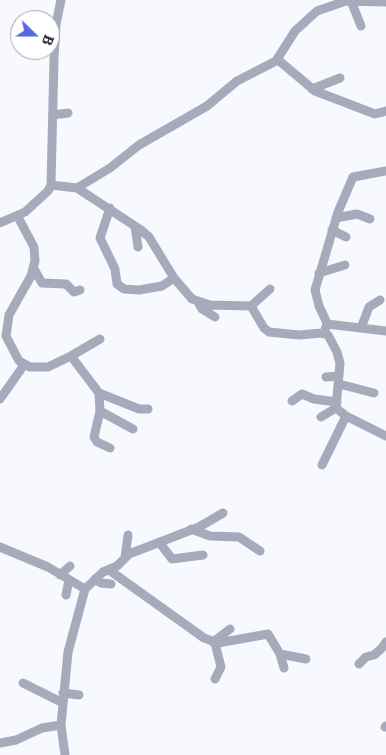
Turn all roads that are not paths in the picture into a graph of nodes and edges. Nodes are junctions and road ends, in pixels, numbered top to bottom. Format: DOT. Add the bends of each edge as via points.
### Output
graph roads {
  1 [pos="61,0"];
  2 [pos="351,1"];
  3 [pos="386,2"];
  4 [pos="361,26"];
  5 [pos="277,59"];
  6 [pos="340,78"];
  7 [pos="312,88"];
  8 [pos="386,111"];
  9 [pos="68,113"];
  10 [pos="53,115"];
  11 [pos="386,171"];
  12 [pos="51,185"];
  13 [pos="77,188"];
  14 [pos="110,208"];
  15 [pos="18,217"];
  16 [pos="336,218"];
  17 [pos="370,219"];
  18 [pos="0,223"];
  19 [pos="135,226"];
  20 [pos="332,230"];
  21 [pos="346,237"];
  22 [pos="138,247"];
  23 [pos="345,265"];
  24 [pos="34,269"];
  25 [pos="319,273"];
  26 [pos="174,278"];
  27 [pos="270,289"];
  28 [pos="24,290"];
  29 [pos="80,290"];
  30 [pos="30,299"];
  31 [pos="380,300"];
  32 [pos="198,302"];
  33 [pos="254,310"];
  34 [pos="269,315"];
  35 [pos="215,317"];
  36 [pos="327,324"];
  37 [pos="361,328"];
  38 [pos="386,331"];
  39 [pos="324,334"];
  40 [pos="100,338"];
  41 [pos="71,356"];
  42 [pos="24,365"];
  43 [pos="326,377"];
  44 [pos="339,380"];
  45 [pos="99,393"];
  46 [pos="374,393"];
  47 [pos="0,399"];
  48 [pos="292,401"];
  49 [pos="336,405"];
  50 [pos="148,409"];
  51 [pos="100,411"];
  52 [pos="321,417"];
  53 [pos="349,420"];
  54 [pos="133,429"];
  55 [pos="386,436"];
  56 [pos="110,448"];
  57 [pos="322,465"];
  58 [pos="223,513"];
  59 [pos="191,529"];
  60 [pos="128,535"];
  61 [pos="159,542"];
  62 [pos="0,547"];
  63 [pos="260,550"];
  64 [pos="203,555"];
  65 [pos="125,558"];
  66 [pos="50,562"];
  67 [pos="40,564"];
  68 [pos="70,566"];
  69 [pos="109,570"];
  70 [pos="64,577"];
  71 [pos="95,578"];
  72 [pos="111,584"];
  73 [pos="85,588"];
  74 [pos="66,595"];
  75 [pos="230,629"];
  76 [pos="214,642"];
  77 [pos="386,642"];
  78 [pos="280,654"];
  79 [pos="306,659"];
  80 [pos="359,664"];
  81 [pos="284,668"];
  82 [pos="215,679"];
  83 [pos="23,684"];
  84 [pos="63,693"];
  85 [pos="79,695"];
  86 [pos="62,704"];
  87 [pos="61,725"];
  88 [pos="0,743"];
  89 [pos="65,755"];
  1 -- 10 [label="street" via="56,24"];
  2 -- 3 [label="street"];
  2 -- 4 [label="street"];
  2 -- 5 [label="street" via="330,5 306,20"];
  5 -- 7 [label="street"];
  5 -- 13 [label="street" via="237,81 222,96 140,145"];
  6 -- 7 [label="street"];
  7 -- 8 [label="street" via="375,114"];
  9 -- 10 [label="street"];
  10 -- 12 [label="street"];
  11 -- 16 [label="street" via="353,177"];
  12 -- 13 [label="street"];
  12 -- 15 [label="street" via="32,207"];
  13 -- 14 [label="street"];
  14 -- 19 [label="street"];
  14 -- 26 [label="street" via="100,238 115,269 117,284 124,289 139,290 162,286"];
  15 -- 18 [label="street"];
  15 -- 24 [label="street" via="34,247"];
  16 -- 17 [label="street" via="357,214"];
  16 -- 20 [label="street"];
  19 -- 22 [label="street"];
  19 -- 26 [label="street" via="149,237"];
  20 -- 21 [label="street"];
  20 -- 25 [label="street"];
  23 -- 25 [label="street"];
  24 -- 28 [label="street"];
  24 -- 29 [label="street" via="42,283 66,284 74,292"];
  25 -- 36 [label="street" via="316,295"];
  26 -- 32 [label="street" via="188,296"];
  27 -- 33 [label="street"];
  28 -- 30 [label="street"];
  28 -- 42 [label="street" via="9,315 5,331"];
  31 -- 37 [label="street" via="369,308"];
  32 -- 33 [label="street"];
  32 -- 35 [label="street"];
  33 -- 34 [label="street"];
  33 -- 39 [label="street" via="269,332"];
  36 -- 37 [label="street"];
  36 -- 39 [label="street"];
  37 -- 38 [label="street"];
  39 -- 44 [label="street" via="330,338 337,352"];
  40 -- 41 [label="street"];
  41 -- 42 [label="street" via="43,368"];
  41 -- 45 [label="street"];
  42 -- 47 [label="street"];
  43 -- 44 [label="street"];
  44 -- 46 [label="street"];
  44 -- 49 [label="street"];
  45 -- 50 [label="street" via="139,409"];
  45 -- 51 [label="street"];
  48 -- 49 [label="street" via="302,394"];
  49 -- 52 [label="street"];
  49 -- 53 [label="street"];
  51 -- 54 [label="street"];
  51 -- 56 [label="street" via="94,437"];
  53 -- 55 [label="street"];
  53 -- 57 [label="street"];
  58 -- 59 [label="street"];
  59 -- 61 [label="street"];
  59 -- 63 [label="street" via="216,537 239,538"];
  60 -- 65 [label="street"];
  61 -- 64 [label="street" via="172,559"];
  61 -- 65 [label="street" via="144,553"];
  62 -- 67 [label="street"];
  65 -- 69 [label="street"];
  66 -- 67 [label="street"];
  67 -- 70 [label="street"];
  68 -- 70 [label="street"];
  69 -- 71 [label="street"];
  69 -- 76 [label="street" via="199,636"];
  70 -- 73 [label="street"];
  70 -- 74 [label="street"];
  71 -- 72 [label="street" via="100,583"];
  71 -- 73 [label="street"];
  73 -- 84 [label="street" via="68,652"];
  75 -- 76 [label="street"];
  76 -- 78 [label="street" via="268,634"];
  76 -- 82 [label="street" via="221,667"];
  77 -- 80 [label="street" via="381,650"];
  78 -- 79 [label="street"];
  78 -- 81 [label="street"];
  83 -- 86 [label="street"];
  84 -- 85 [label="street"];
  84 -- 86 [label="street"];
  86 -- 87 [label="street"];
  87 -- 88 [label="street"];
  87 -- 89 [label="street"];
}
